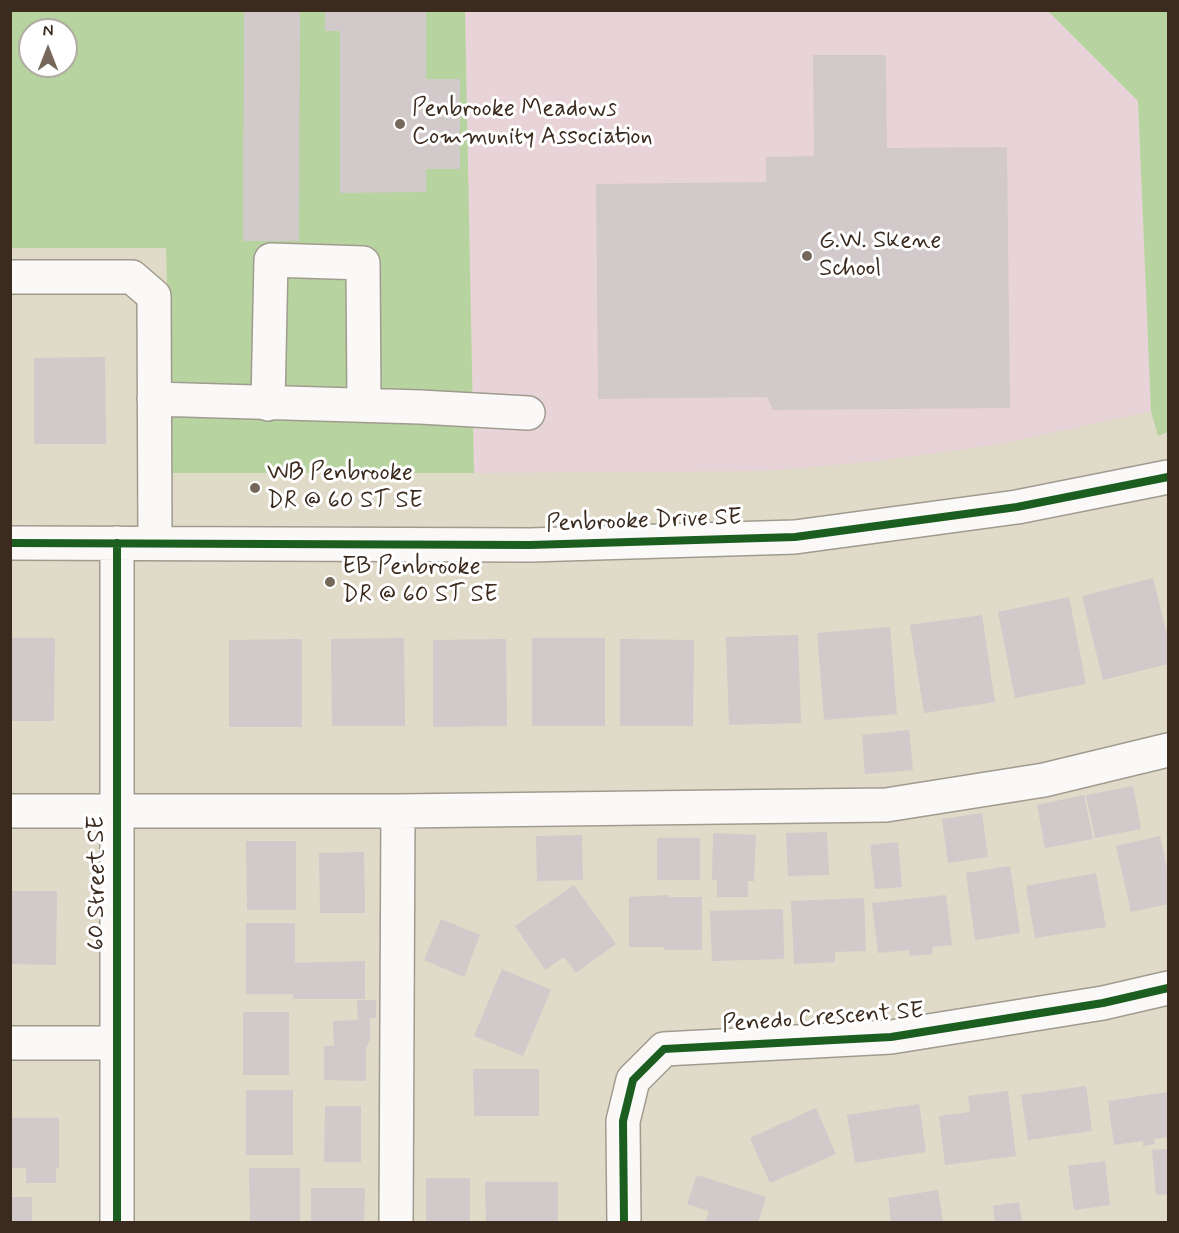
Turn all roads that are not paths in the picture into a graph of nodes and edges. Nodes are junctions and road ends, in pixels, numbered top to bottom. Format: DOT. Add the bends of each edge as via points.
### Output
graph roads {
  1 [pos="10,277"];
  2 [pos="154,399"];
  3 [pos="268,404"];
  4 [pos="364,405"];
  5 [pos="528,412"];
  6 [pos="1168,477"];
  7 [pos="10,543"];
  8 [pos="117,543"];
  9 [pos="155,543"];
  10 [pos="1168,750"];
  11 [pos="10,811"];
  12 [pos="118,811"];
  13 [pos="398,811"];
  14 [pos="1168,988"];
  15 [pos="10,1042"];
  16 [pos="117,1043"];
  17 [pos="117,1222"];
  18 [pos="396,1222"];
  19 [pos="624,1222"];
  1 -- 2 [label="street" via="132,277 154,296"];
  2 -- 3 [label="street"];
  2 -- 9 [label="street"];
  3 -- 4 [label="street"];
  3 -- 4 [label="street" via="272,260 363,263"];
  4 -- 5 [label="street"];
  6 -- 9 [label="street, Penbrooke Drive SE" via="1017,507 795,537 530,545"];
  7 -- 8 [label="street, Penbrooke Drive SE"];
  8 -- 9 [label="street, Penbrooke Drive SE"];
  8 -- 12 [label="street, 60 Street SE"];
  10 -- 13 [label="street" via="1044,780 886,805"];
  11 -- 12 [label="street"];
  12 -- 13 [label="street"];
  12 -- 16 [label="street, 60 Street SE"];
  13 -- 18 [label="street"];
  14 -- 19 [label="street, Penedo Crescent SE" via="1102,1003 891,1037 664,1049 633,1080 630,1090 623,1121"];
  15 -- 16 [label="street"];
  16 -- 17 [label="street, 60 Street SE"];
}
